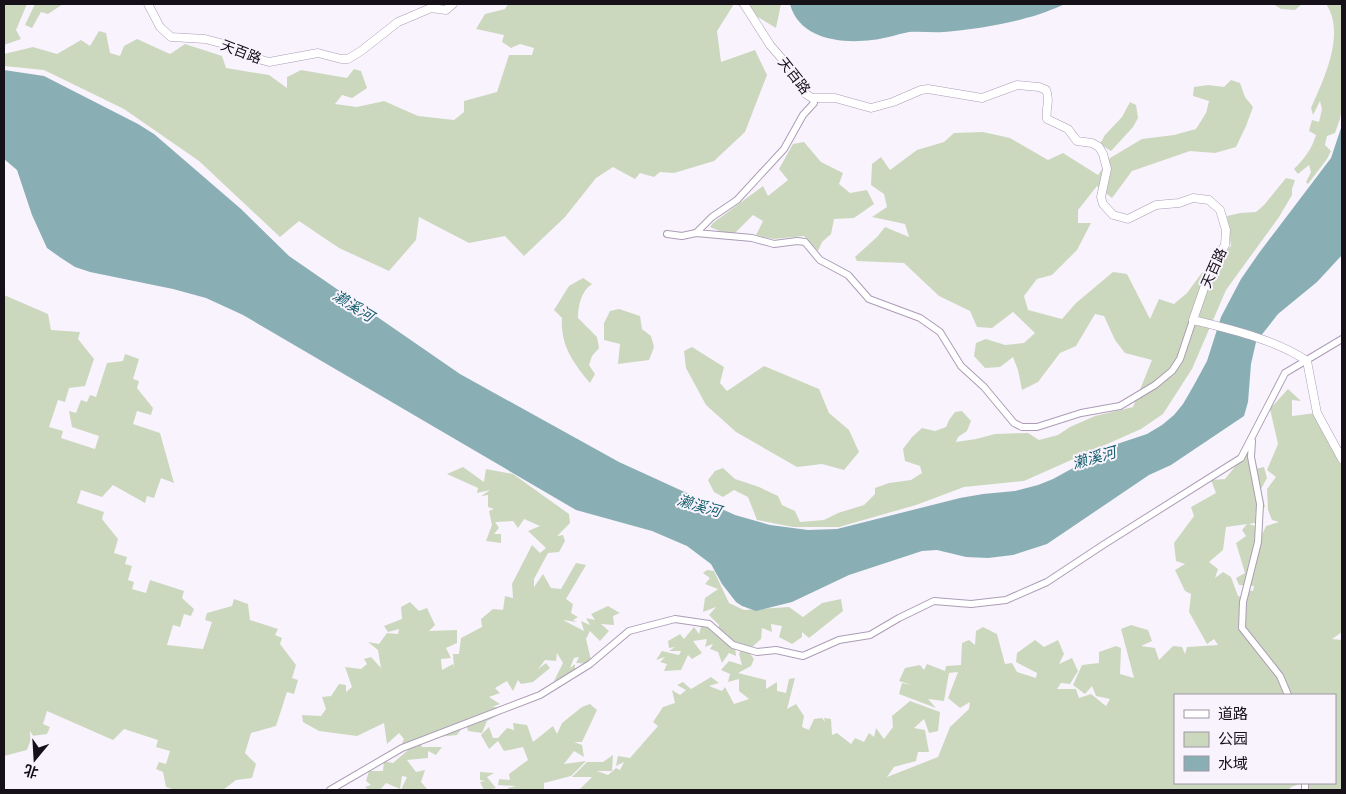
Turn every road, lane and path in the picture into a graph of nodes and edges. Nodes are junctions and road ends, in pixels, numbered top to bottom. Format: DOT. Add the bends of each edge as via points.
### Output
graph roads {
  1 [pos="148,4"];
  2 [pos="453,4"];
  3 [pos="744,4"];
  4 [pos="812,98"];
  5 [pos="696,233"];
  6 [pos="667,234"];
  7 [pos="1193,320"];
  8 [pos="1342,339"];
  9 [pos="1307,361"];
  10 [pos="1252,439"];
  11 [pos="1342,459"];
  12 [pos="1288,694"];
  13 [pos="330,790"];
  1 -- 2 [label="main road, 天百路" via="160,27 171,37 205,39 269,62 318,53 348,59 398,22 431,8 446,10"];
  3 -- 4 [label="main road, 天百路" via="770,45"];
  4 -- 5 [label="street" via="814,104 803,115 784,149 737,200"];
  4 -- 7 [label="main road, 天百路" via="835,98 871,108 928,89 982,98 1017,85 1046,90 1049,97 1045,111 1047,119 1068,128 1077,141 1092,143 1103,154 1107,168 1101,197 1113,215 1128,219 1156,205 1193,198 1209,200 1220,210 1226,230 1225,245 1210,271"];
  5 -- 6 [label="street" via="682,236"];
  5 -- 7 [label="street" via="752,238 774,244 805,242 820,260 848,274 869,299 920,318 940,332 961,366 984,387 1014,423 1022,427 1037,427 1081,413 1120,406 1155,386 1180,359"];
  7 -- 9 [label="main road" via="1277,345"];
  8 -- 9 [label="street"];
  9 -- 10 [label="street" via="1285,373"];
  9 -- 11 [label="main road" via="1317,413"];
  10 -- 12 [label="street" via="1251,457 1260,504 1258,542 1243,602 1242,628 1280,676"];
  10 -- 13 [label="street" via="1241,458 1233,464 1047,582 1006,600 971,604 934,601 870,634 839,640 803,656 776,650 757,652 733,645 708,624 675,619 629,631 590,664 540,695 402,748"];
}
